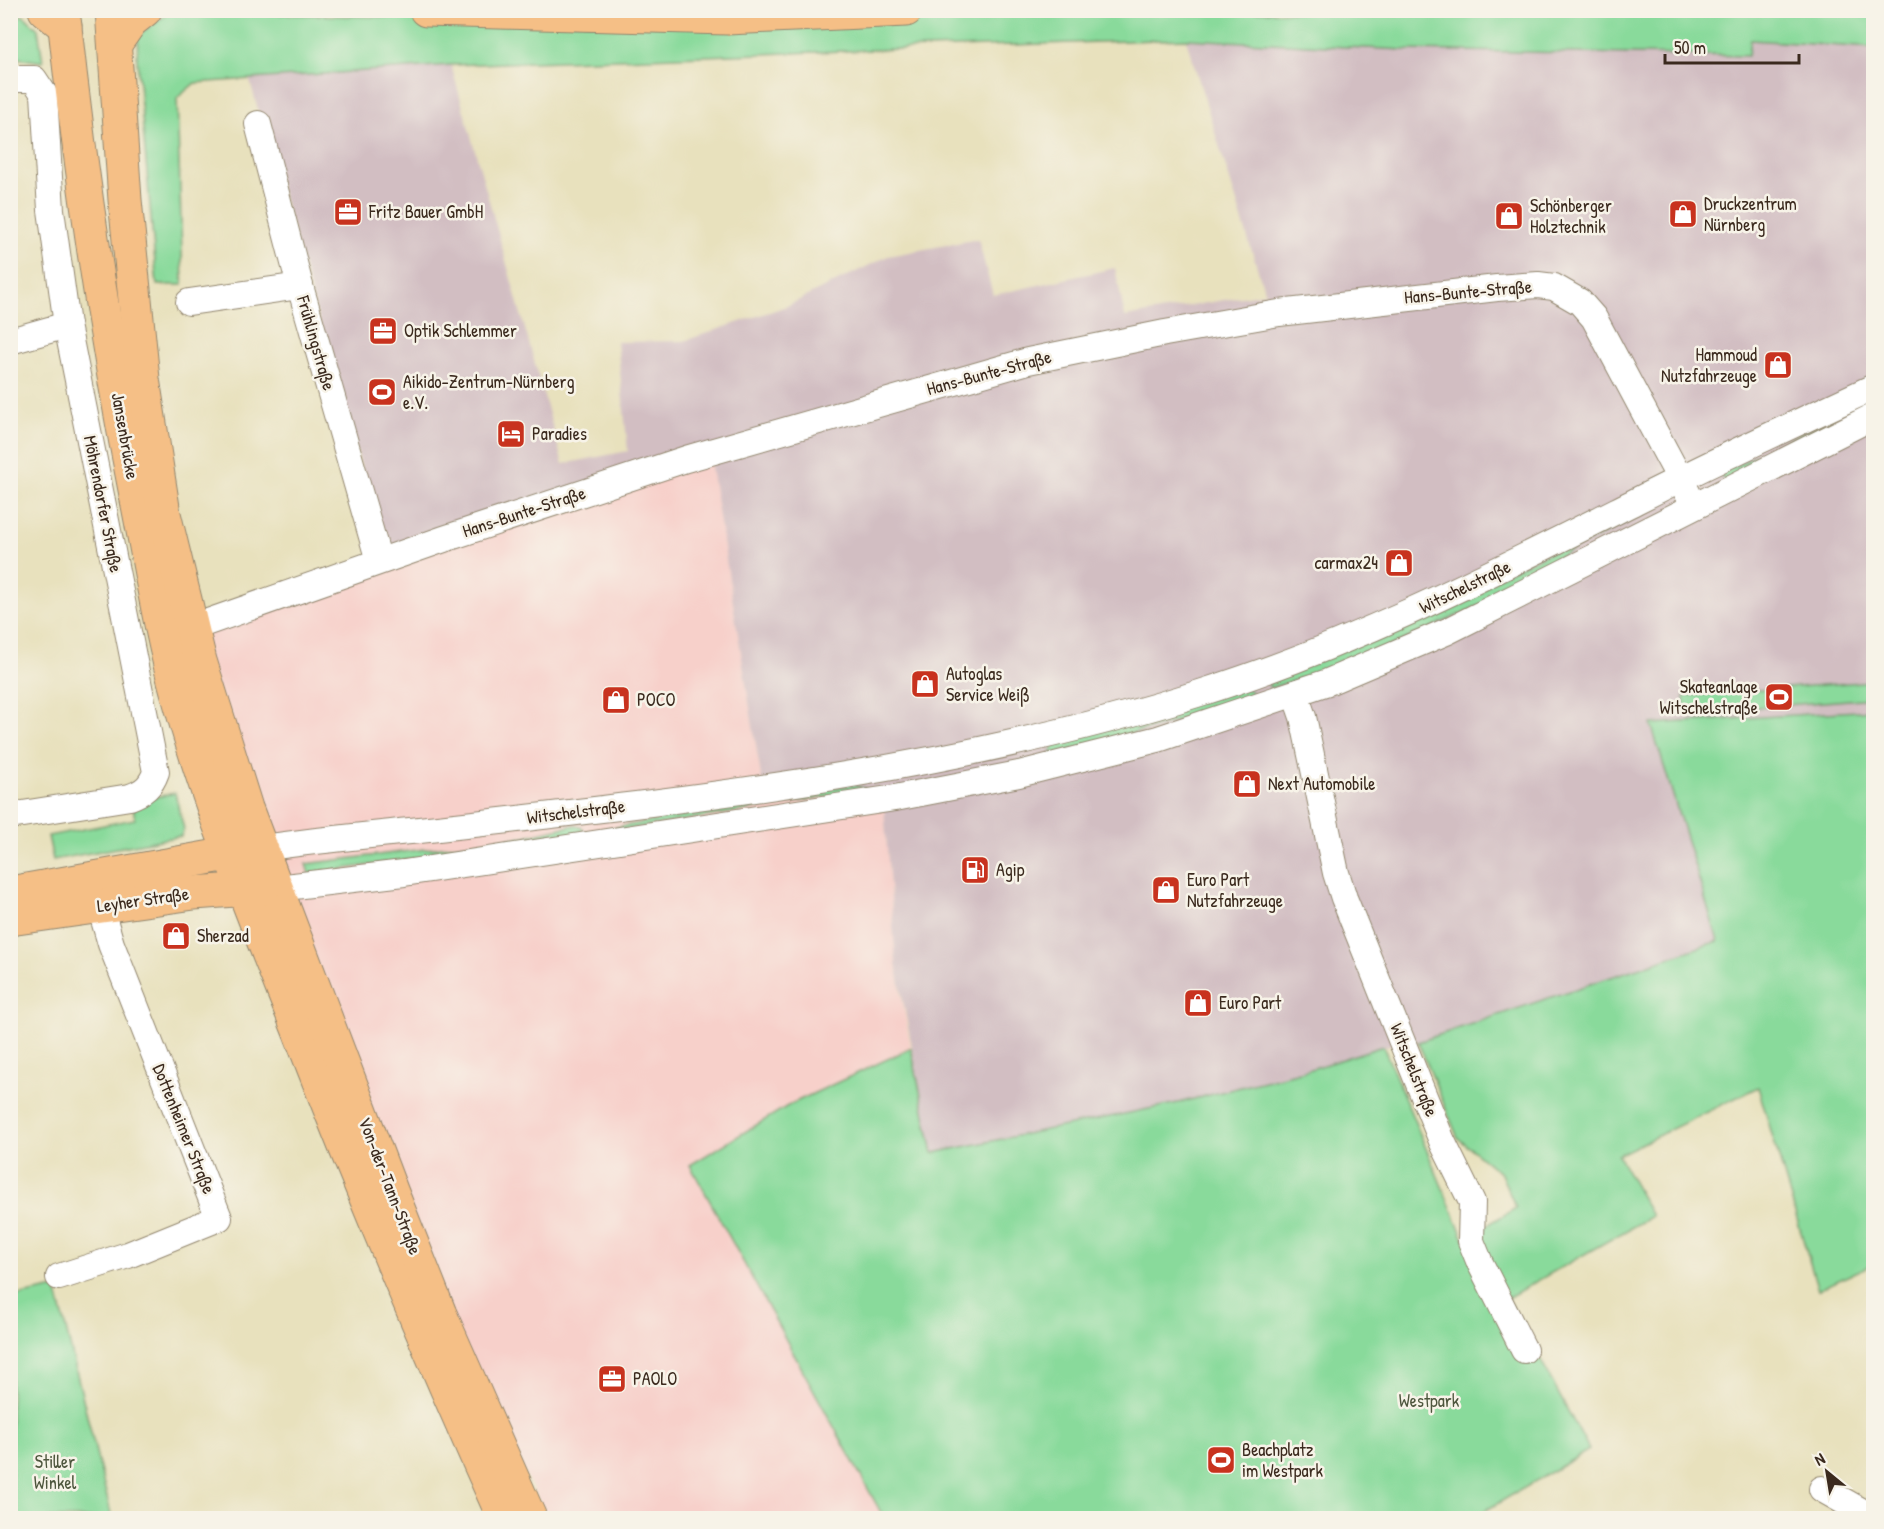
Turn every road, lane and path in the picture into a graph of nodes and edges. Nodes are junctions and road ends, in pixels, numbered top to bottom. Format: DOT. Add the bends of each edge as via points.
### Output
graph roads {
  1 [pos="112,10"];
  2 [pos="145,10"];
  3 [pos="426,10"];
  4 [pos="906,10"];
  5 [pos="58,16"];
  6 [pos="115,44"];
  7 [pos="22,79"];
  8 [pos="258,124"];
  9 [pos="300,286"];
  10 [pos="189,302"];
  11 [pos="67,325"];
  12 [pos="10,341"];
  13 [pos="1874,387"];
  14 [pos="1874,416"];
  15 [pos="140,450"];
  16 [pos="1681,479"];
  17 [pos="1695,507"];
  18 [pos="379,561"];
  19 [pos="191,628"];
  20 [pos="1295,694"];
  21 [pos="1038,738"];
  22 [pos="889,767"];
  23 [pos="1045,768"];
  24 [pos="895,798"];
  25 [pos="597,809"];
  26 [pos="10,816"];
  27 [pos="600,843"];
  28 [pos="262,848"];
  29 [pos="230,853"];
  30 [pos="277,888"];
  31 [pos="243,889"];
  32 [pos="98,892"];
  33 [pos="10,893"];
  34 [pos="10,919"];
  35 [pos="59,1277"];
  36 [pos="1524,1350"];
  37 [pos="1822,1489"];
  38 [pos="504,1518"];
  39 [pos="530,1518"];
  40 [pos="1866,1518"];
  1 -- 6 [label="main road, Jansenbrücke"];
  2 -- 6 [label="main road" via="131,21"];
  3 -- 4 [label="main road" via="727,18"];
  5 -- 15 [label="main road, Jansenbrücke" via="96,273"];
  6 -- 15 [label="main road, Jansenbrücke"];
  7 -- 11 [label="street, Möhrendorfer Straße" via="44,94 51,210"];
  8 -- 9 [label="street, Frühlingstraße"];
  9 -- 10 [label="street"];
  9 -- 18 [label="street, Frühlingstraße"];
  11 -- 12 [label="street"];
  11 -- 26 [label="street, Möhrendorfer Straße" via="156,772 143,792 130,797"];
  13 -- 16 [label="street, Witschelstraße"];
  14 -- 17 [label="street, Witschelstraße"];
  15 -- 19 [label="main road, Jansenbrücke" via="164,514"];
  15 -- 29 [label="main road, Jansenbrücke" via="174,680"];
  16 -- 17 [label="street, Hans-Bunte-Straße"];
  16 -- 18 [label="street, Hans-Bunte-Straße" via="1594,318 1568,293 1538,285 1278,313 1028,361 686,459"];
  16 -- 21 [label="street, Witschelstraße" via="1442,599 1349,639 1221,687"];
  17 -- 20 [label="street, Witschelstraße" via="1448,631"];
  18 -- 19 [label="street, Hans-Bunte-Straße"];
  19 -- 28 [label="main road, Jansenbrücke" via="226,749"];
  20 -- 23 [label="street, Witschelstraße" via="1158,739"];
  20 -- 36 [label="street, Witschelstraße" via="1341,890 1442,1140 1472,1202 1471,1241 1479,1263"];
  21 -- 22 [label="street, Witschelstraße"];
  21 -- 23 [label="street"];
  22 -- 24 [label="street"];
  22 -- 25 [label="street, Witschelstraße"];
  23 -- 24 [label="street, Witschelstraße"];
  24 -- 27 [label="street, Witschelstraße"];
  25 -- 27 [label="street"];
  25 -- 28 [label="street, Witschelstraße"];
  27 -- 30 [label="street, Witschelstraße"];
  28 -- 29 [label="main road, Leyher Straße"];
  28 -- 30 [label="main road, Von-der-Tann-Straße"];
  29 -- 31 [label="main road, Von-der-Tann-Straße"];
  29 -- 32 [label="main road, Leyher Straße"];
  30 -- 31 [label="main road, Leyher Straße"];
  30 -- 39 [label="main road, Von-der-Tann-Straße" via="440,1314"];
  31 -- 32 [label="main road, Leyher Straße"];
  31 -- 38 [label="main road, Von-der-Tann-Straße" via="386,1248"];
  32 -- 33 [label="main road, Leyher Straße"];
  32 -- 34 [label="main road, Leyher Straße"];
  32 -- 35 [label="street, Dottenheimer Straße" via="111,944 219,1218 128,1255"];
  37 -- 40 [label="street" via="1861,1511"];
}
